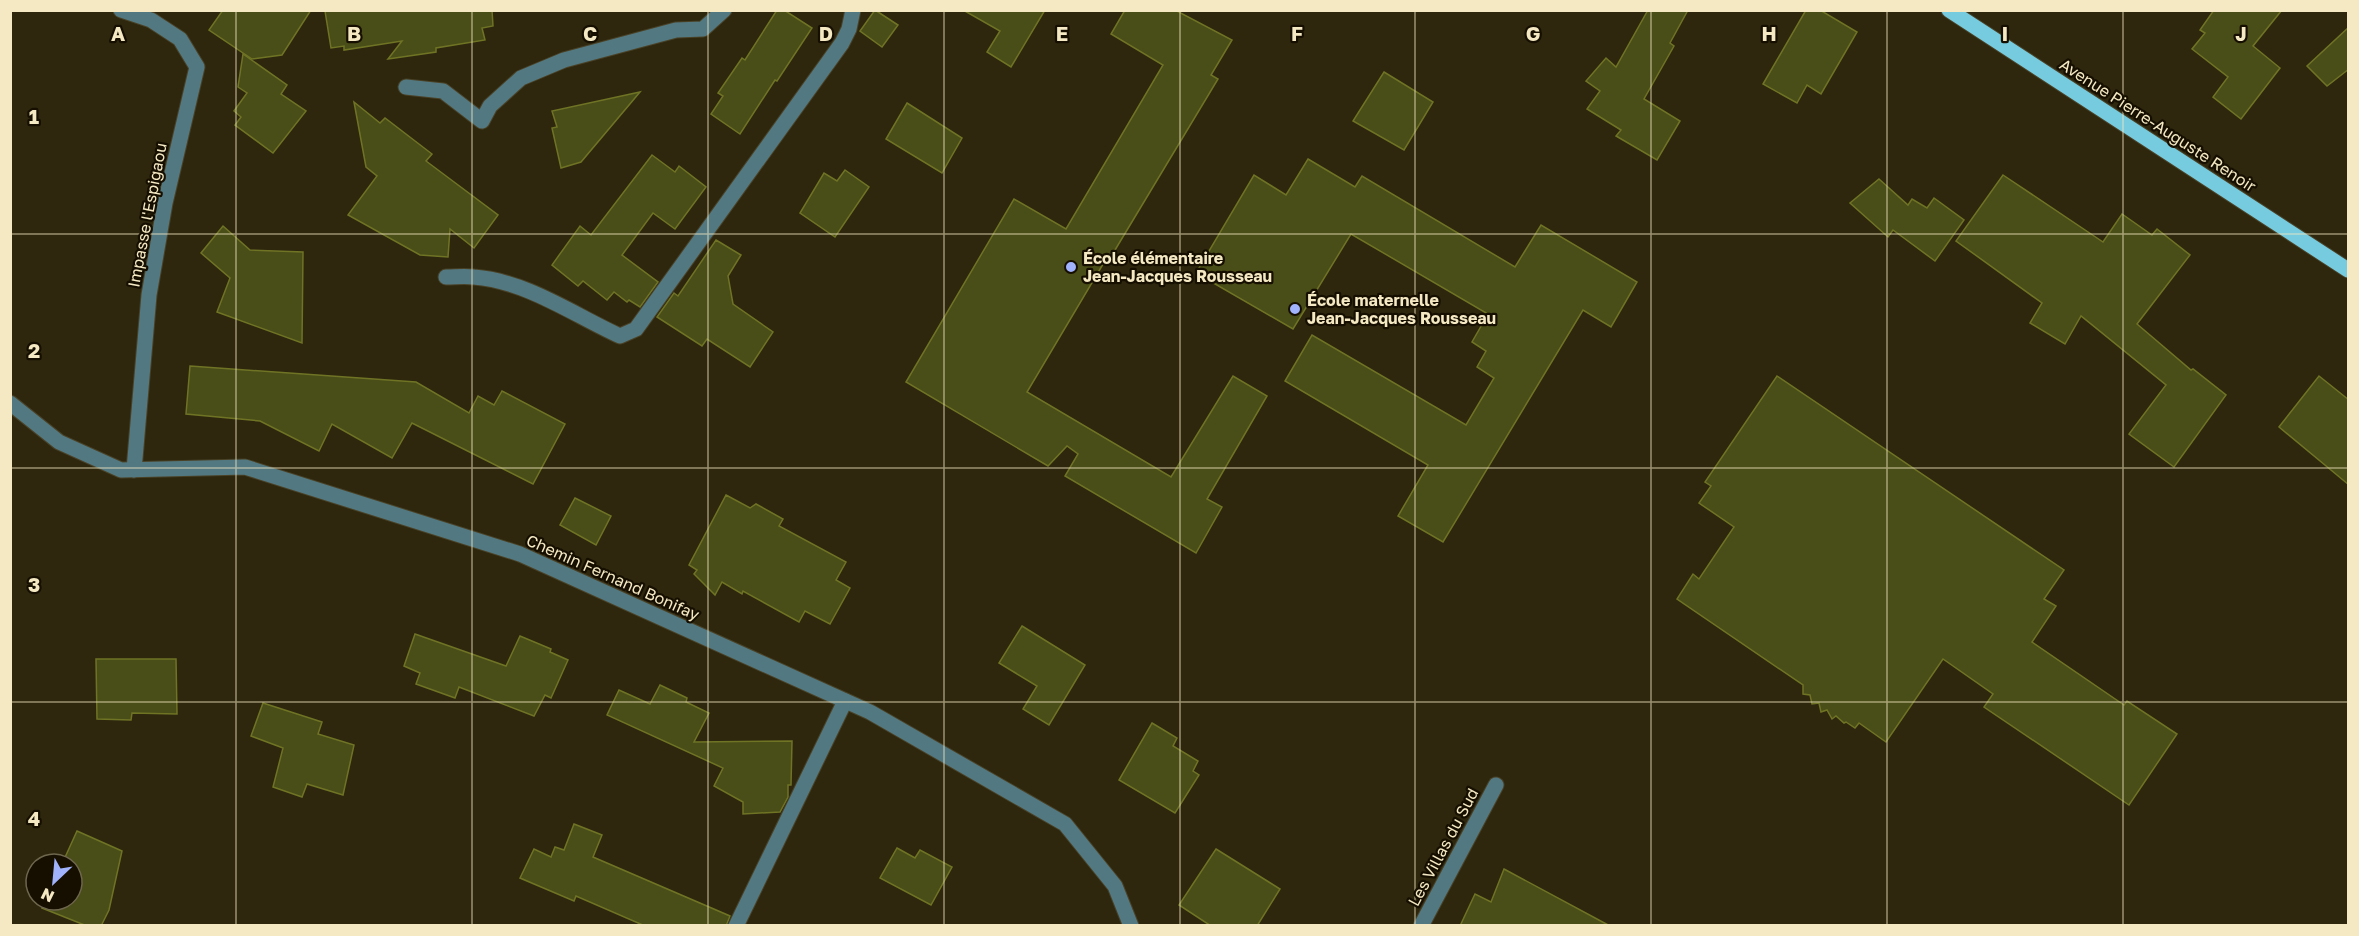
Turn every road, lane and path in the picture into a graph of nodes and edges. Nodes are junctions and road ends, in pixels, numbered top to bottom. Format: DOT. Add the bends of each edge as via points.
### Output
graph roads {
  1 [pos="121,10"];
  2 [pos="724,10"];
  3 [pos="853,10"];
  4 [pos="1949,10"];
  5 [pos="406,87"];
  6 [pos="2348,269"];
  7 [pos="446,277"];
  8 [pos="10,403"];
  9 [pos="134,470"];
  10 [pos="845,701"];
  11 [pos="1496,785"];
  12 [pos="736,926"];
  13 [pos="1131,926"];
  14 [pos="1421,926"];
  1 -- 9 [label="street, Impasse l'Espigaou" via="152,20 180,39 197,67 165,203 149,295"];
  2 -- 5 [label="street" via="703,29 676,30 564,60 521,78 490,106 482,121 443,91"];
  3 -- 7 [label="street" via="842,44 636,329 620,336 504,283"];
  4 -- 6 [label="main road, Avenue Pierre-Auguste Renoir"];
  8 -- 9 [label="street, Chemin Fernand Bonifay" via="59,442 121,470"];
  9 -- 10 [label="street, Chemin Fernand Bonifay" via="245,467 520,554"];
  10 -- 12 [label="street"];
  10 -- 13 [label="street, Chemin Fernand Bonifay" via="1065,824 1115,886"];
  11 -- 14 [label="street, Les Villas du Sud"];
}
